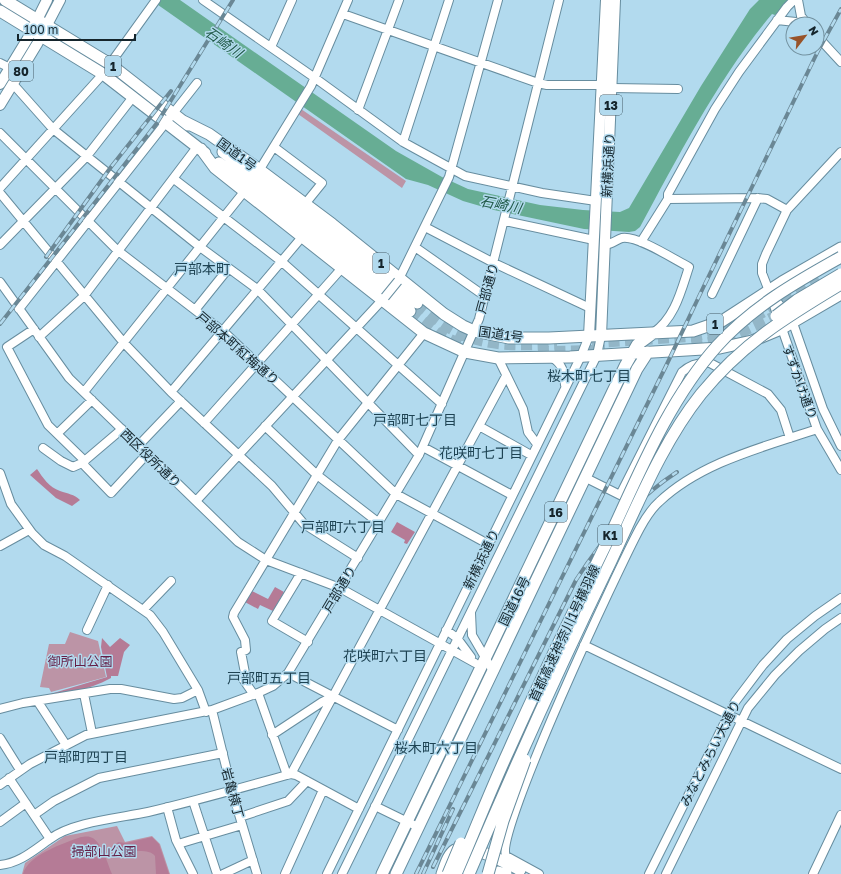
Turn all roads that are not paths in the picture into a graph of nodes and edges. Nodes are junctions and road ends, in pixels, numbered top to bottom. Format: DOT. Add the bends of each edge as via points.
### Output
graph roads {
  1 [pos="5,0"];
  2 [pos="47,0"];
  3 [pos="60,0"];
  4 [pos="292,0"];
  5 [pos="348,0"];
  6 [pos="399,0"];
  7 [pos="449,0"];
  8 [pos="498,0"];
  9 [pos="559,0"];
  10 [pos="606,0"];
  11 [pos="616,0"];
  12 [pos="794,0"];
  13 [pos="798,0"];
  14 [pos="205,1"];
  15 [pos="154,3"];
  16 [pos="0,11"];
  17 [pos="343,14"];
  18 [pos="801,16"];
  19 [pos="777,20"];
  20 [pos="785,21"];
  21 [pos="42,23"];
  22 [pos="32,30"];
  23 [pos="388,31"];
  24 [pos="42,36"];
  25 [pos="825,45"];
  26 [pos="271,47"];
  27 [pos="434,47"];
  28 [pos="841,62"];
  29 [pos="0,63"];
  30 [pos="110,64"];
  31 [pos="480,64"];
  32 [pos="10,68"];
  33 [pos="103,74"];
  34 [pos="315,78"];
  35 [pos="197,83"];
  36 [pos="538,83"];
  37 [pos="0,84"];
  38 [pos="13,84"];
  39 [pos="602,85"];
  40 [pos="612,88"];
  41 [pos="678,89"];
  42 [pos="133,97"];
  43 [pos="0,105"];
  44 [pos="358,110"];
  45 [pos="173,113"];
  46 [pos="166,122"];
  47 [pos="53,129"];
  48 [pos="0,133"];
  49 [pos="403,142"];
  50 [pos="274,147"];
  51 [pos="199,148"];
  52 [pos="841,152"];
  53 [pos="87,156"];
  54 [pos="26,159"];
  55 [pos="451,169"];
  56 [pos="174,179"];
  57 [pos="252,181"];
  58 [pos="118,182"];
  59 [pos="513,187"];
  60 [pos="0,188"];
  61 [pos="55,188"];
  62 [pos="0,193"];
  63 [pos="758,198"];
  64 [pos="668,199"];
  65 [pos="305,204"];
  66 [pos="596,205"];
  67 [pos="151,208"];
  68 [pos="787,210"];
  69 [pos="506,217"];
  70 [pos="224,218"];
  71 [pos="23,221"];
  72 [pos="88,221"];
  73 [pos="425,227"];
  74 [pos="302,237"];
  75 [pos="594,237"];
  76 [pos="641,242"];
  77 [pos="0,245"];
  78 [pos="605,245"];
  79 [pos="200,247"];
  80 [pos="415,247"];
  81 [pos="841,248"];
  82 [pos="118,251"];
  83 [pos="841,257"];
  84 [pos="281,261"];
  85 [pos="56,262"];
  86 [pos="494,263"];
  87 [pos="342,268"];
  88 [pos="841,268"];
  89 [pos="228,269"];
  90 [pos="841,274"];
  91 [pos="399,279"];
  92 [pos="836,281"];
  93 [pos="0,282"];
  94 [pos="167,289"];
  95 [pos="257,289"];
  96 [pos="769,291"];
  97 [pos="318,294"];
  98 [pos="712,294"];
  99 [pos="841,294"];
  100 [pos="84,296"];
  101 [pos="384,298"];
  102 [pos="486,298"];
  103 [pos="414,307"];
  104 [pos="590,308"];
  105 [pos="19,309"];
  106 [pos="195,310"];
  107 [pos="793,323"];
  108 [pos="291,326"];
  109 [pos="356,328"];
  110 [pos="34,329"];
  111 [pos="781,329"];
  112 [pos="221,330"];
  113 [pos="474,331"];
  114 [pos="424,333"];
  115 [pos="653,334"];
  116 [pos="589,336"];
  117 [pos="601,336"];
  118 [pos="39,337"];
  119 [pos="124,343"];
  120 [pos="720,348"];
  121 [pos="464,352"];
  122 [pos="648,352"];
  123 [pos="632,353"];
  124 [pos="597,355"];
  125 [pos="581,356"];
  126 [pos="551,357"];
  127 [pos="498,358"];
  128 [pos="326,361"];
  129 [pos="257,363"];
  130 [pos="398,366"];
  131 [pos="726,371"];
  132 [pos="506,376"];
  133 [pos="634,376"];
  134 [pos="565,386"];
  135 [pos="84,392"];
  136 [pos="171,392"];
  137 [pos="293,397"];
  138 [pos="92,400"];
  139 [pos="181,402"];
  140 [pos="368,403"];
  141 [pos="442,404"];
  142 [pos="204,423"];
  143 [pos="265,426"];
  144 [pos="479,426"];
  145 [pos="122,429"];
  146 [pos="817,429"];
  147 [pos="58,433"];
  148 [pos="801,434"];
  149 [pos="673,435"];
  150 [pos="790,438"];
  151 [pos="338,440"];
  152 [pos="537,444"];
  153 [pos="826,445"];
  154 [pos="138,446"];
  155 [pos="841,446"];
  156 [pos="423,447"];
  157 [pos="43,448"];
  158 [pos="147,454"];
  159 [pos="239,455"];
  160 [pos="419,455"];
  161 [pos="531,455"];
  162 [pos="84,462"];
  163 [pos="457,465"];
  164 [pos="635,465"];
  165 [pos="841,470"];
  166 [pos="0,473"];
  167 [pos="317,475"];
  168 [pos="586,478"];
  169 [pos="396,494"];
  170 [pos="512,495"];
  171 [pos="196,502"];
  172 [pos="295,513"];
  173 [pos="431,513"];
  174 [pos="379,523"];
  175 [pos="29,530"];
  176 [pos="488,544"];
  177 [pos="0,546"];
  178 [pos="358,558"];
  179 [pos="266,560"];
  180 [pos="301,572"];
  181 [pos="171,581"];
  182 [pos="108,585"];
  183 [pos="340,588"];
  184 [pos="841,598"];
  185 [pos="472,606"];
  186 [pos="144,609"];
  187 [pos="379,609"];
  188 [pos="841,618"];
  189 [pos="87,630"];
  190 [pos="446,630"];
  191 [pos="457,638"];
  192 [pos="308,642"];
  193 [pos="440,642"];
  194 [pos="584,645"];
  195 [pos="452,648"];
  196 [pos="480,664"];
  197 [pos="493,671"];
  198 [pos="288,673"];
  199 [pos="198,690"];
  200 [pos="548,693"];
  201 [pos="84,694"];
  202 [pos="256,694"];
  203 [pos="332,697"];
  204 [pos="38,702"];
  205 [pos="0,709"];
  206 [pos="209,711"];
  207 [pos="728,714"];
  208 [pos="741,720"];
  209 [pos="398,730"];
  210 [pos="92,733"];
  211 [pos="272,735"];
  212 [pos="0,738"];
  213 [pos="66,745"];
  214 [pos="508,751"];
  215 [pos="223,753"];
  216 [pos="841,769"];
  217 [pos="20,770"];
  218 [pos="289,775"];
  219 [pos="9,778"];
  220 [pos="307,781"];
  221 [pos="0,785"];
  222 [pos="323,790"];
  223 [pos="232,791"];
  224 [pos="193,801"];
  225 [pos="26,803"];
  226 [pos="375,806"];
  227 [pos="167,807"];
  228 [pos="359,808"];
  229 [pos="34,815"];
  230 [pos="841,815"];
  231 [pos="240,817"];
  232 [pos="0,822"];
  233 [pos="408,822"];
  234 [pos="242,825"];
  235 [pos="418,827"];
  236 [pos="204,836"];
  237 [pos="50,839"];
  238 [pos="178,844"];
  239 [pos="253,860"];
  240 [pos="0,865"];
  241 [pos="524,872"];
  242 [pos="193,874"];
  243 [pos="217,874"];
  244 [pos="223,874"];
  245 [pos="257,874"];
  246 [pos="285,874"];
  247 [pos="328,874"];
  248 [pos="342,874"];
  249 [pos="382,874"];
  250 [pos="396,874"];
  251 [pos="442,874"];
  252 [pos="448,874"];
  253 [pos="456,874"];
  254 [pos="469,874"];
  255 [pos="489,874"];
  256 [pos="506,874"];
  257 [pos="538,874"];
  258 [pos="650,874"];
  259 [pos="666,874"];
  260 [pos="812,874"];
  1 -- 21 [label="highway, 国道1号 / 1"];
  2 -- 21 [label="main road, 80"];
  3 -- 21 [label="main road, 80"];
  4 -- 26 [label="street"];
  5 -- 17 [label="street"];
  6 -- 23 [label="street"];
  7 -- 27 [label="street"];
  8 -- 31 [label="street"];
  9 -- 36 [label="street, 戸部通り"];
  10 -- 39 [label="main road, 新横浜通り / 13"];
  11 -- 40 [label="main road, 新横浜通り / 13"];
  12 -- 19 [label="street"];
  13 -- 18 [label="street"];
  14 -- 26 [label="street"];
  15 -- 30 [label="street"];
  16 -- 22 [label="highway, 国道1号 / 1"];
  17 -- 23 [label="street"];
  17 -- 34 [label="street"];
  19 -- 20 [label="street"];
  19 -- 64 [label="street" via="715,109 668,194"];
  21 -- 22 [label="main road, 80"];
  21 -- 24 [label="main road, 80"];
  21 -- 30 [label="highway, 国道1号 / 1"];
  22 -- 24 [label="highway, 国道1号 / 1"];
  22 -- 32 [label="main road, 80"];
  23 -- 27 [label="street"];
  23 -- 44 [label="street"];
  24 -- 33 [label="highway, 国道1号 / 1"];
  24 -- 38 [label="main road, 80"];
  25 -- 28 [label="street"];
  26 -- 34 [label="street"];
  27 -- 31 [label="street"];
  27 -- 49 [label="street"];
  29 -- 32 [label="street"];
  30 -- 45 [label="highway, 国道1号 / 1"];
  31 -- 36 [label="street"];
  31 -- 55 [label="street"];
  32 -- 37 [label="main road, 80"];
  33 -- 42 [label="highway, 国道1号 / 1"];
  33 -- 47 [label="street"];
  34 -- 44 [label="street"];
  34 -- 50 [label="street"];
  35 -- 45 [label="street"];
  36 -- 39 [label="street"];
  36 -- 59 [label="street, 戸部通り"];
  38 -- 43 [label="main road, 80"];
  38 -- 47 [label="street"];
  39 -- 66 [label="main road, 新横浜通り / 13"];
  40 -- 41 [label="street"];
  40 -- 78 [label="main road, 新横浜通り / 13"];
  42 -- 46 [label="highway, 国道1号 / 1"];
  42 -- 53 [label="street"];
  44 -- 49 [label="street"];
  45 -- 46 [label="street"];
  45 -- 57 [label="highway, 国道1号 / 1" via="209,134"];
  46 -- 51 [label="highway, 国道1号 / 1"];
  46 -- 58 [label="street"];
  47 -- 53 [label="street"];
  47 -- 54 [label="street"];
  48 -- 54 [label="street, 戸部本町紅梅通り"];
  49 -- 55 [label="street"];
  50 -- 57 [label="street"];
  50 -- 65 [label="street" via="322,183"];
  51 -- 56 [label="street"];
  51 -- 57 [label="highway, 国道1号 / 1"];
  52 -- 68 [label="street, すずかけ通り"];
  53 -- 58 [label="street"];
  53 -- 61 [label="street"];
  54 -- 60 [label="street"];
  54 -- 61 [label="street, 戸部本町紅梅通り"];
  55 -- 59 [label="street" via="478,180"];
  55 -- 73 [label="street"];
  56 -- 67 [label="street"];
  56 -- 70 [label="street"];
  57 -- 65 [label="highway, 国道1号 / 1"];
  57 -- 70 [label="street"];
  57 -- 74 [label="highway, 国道1号 / 1"];
  57 -- 103 [label="highway, 国道1号 / 1"];
  58 -- 67 [label="street"];
  58 -- 72 [label="street"];
  59 -- 66 [label="street"];
  59 -- 69 [label="street, 戸部通り"];
  61 -- 71 [label="street"];
  61 -- 72 [label="street, 戸部本町紅梅通り"];
  62 -- 71 [label="street"];
  63 -- 64 [label="street"];
  63 -- 68 [label="street" via="766,199"];
  63 -- 98 [label="street"];
  64 -- 76 [label="street"];
  65 -- 91 [label="highway, 国道1号 / 1"];
  66 -- 75 [label="main road, 13"];
  67 -- 79 [label="street"];
  67 -- 82 [label="street"];
  68 -- 96 [label="street, すずかけ通り" via="762,264 763,280"];
  69 -- 75 [label="street"];
  69 -- 86 [label="street, 戸部通り"];
  70 -- 79 [label="street"];
  70 -- 84 [label="street"];
  71 -- 77 [label="street"];
  71 -- 85 [label="street"];
  72 -- 82 [label="street, 戸部本町紅梅通り"];
  72 -- 85 [label="street"];
  73 -- 80 [label="street"];
  73 -- 86 [label="street"];
  74 -- 84 [label="street"];
  74 -- 87 [label="highway, 国道1号 / 1"];
  75 -- 104 [label="main road, 新横浜通り / 13"];
  76 -- 78 [label="street" via="623,238"];
  76 -- 115 [label="street" via="689,267 672,314"];
  78 -- 117 [label="main road, 新横浜通り / 13"];
  79 -- 89 [label="street"];
  79 -- 94 [label="street"];
  80 -- 91 [label="street"];
  80 -- 102 [label="street"];
  81 -- 96 [label="highway, 国道1号 / 1"];
  82 -- 94 [label="street, 戸部本町紅梅通り"];
  82 -- 100 [label="street"];
  83 -- 214 [label="highway, 首都高速神奈川1号横羽線 / K1, bridge" via="786,288 754,311 718,345 686,386 636,480"];
  84 -- 95 [label="street"];
  84 -- 97 [label="street"];
  85 -- 100 [label="street"];
  85 -- 105 [label="street"];
  86 -- 102 [label="street, 戸部通り"];
  86 -- 104 [label="street"];
  87 -- 97 [label="street"];
  87 -- 101 [label="highway, 国道1号 / 1"];
  88 -- 92 [label="highway"];
  89 -- 95 [label="street"];
  89 -- 106 [label="street"];
  90 -- 149 [label="highway, bridge" via="781,312 735,350 698,392"];
  91 -- 101 [label="street, bridge"];
  91 -- 113 [label="highway, 国道1号 / 1" via="444,314"];
  92 -- 149 [label="highway, 首都高速神奈川1号横羽線 / K1, bridge" via="747,346 701,394"];
  93 -- 105 [label="street, 西区役所通り"];
  94 -- 106 [label="street, 戸部本町紅梅通り"];
  94 -- 119 [label="street"];
  95 -- 108 [label="street"];
  95 -- 112 [label="street"];
  96 -- 107 [label="street, すずかけ通り"];
  96 -- 111 [label="street, すずかけ通り"];
  96 -- 115 [label="highway, 国道1号 / 1" via="722,322 707,328"];
  97 -- 108 [label="street"];
  97 -- 109 [label="street"];
  99 -- 107 [label="highway, 国道1号 / 1"];
  100 -- 118 [label="street"];
  100 -- 119 [label="street"];
  101 -- 109 [label="street"];
  101 -- 114 [label="highway, 国道1号 / 1"];
  102 -- 113 [label="street, 戸部通り"];
  104 -- 116 [label="main road, 新横浜通り / 13"];
  105 -- 110 [label="street, 西区役所通り"];
  106 -- 112 [label="street, 戸部本町紅梅通り"];
  107 -- 111 [label="highway, 国道1号 / 1"];
  107 -- 155 [label="street, すずかけ通り" via="823,409"];
  108 -- 128 [label="street"];
  108 -- 129 [label="street"];
  109 -- 128 [label="street"];
  109 -- 130 [label="street"];
  110 -- 118 [label="street, 西区役所通り"];
  110 -- 147 [label="street" via="7,348 48,425"];
  111 -- 120 [label="highway, 国道1号 / 1"];
  111 -- 146 [label="street, すずかけ通り"];
  112 -- 129 [label="street, 戸部本町紅梅通り"];
  112 -- 136 [label="street"];
  113 -- 116 [label="highway, 国道1号 / 1" via="509,338"];
  113 -- 121 [label="street, 戸部通り"];
  114 -- 121 [label="highway, 国道1号 / 1"];
  114 -- 130 [label="street"];
  115 -- 117 [label="highway, 国道1号 / 1"];
  115 -- 123 [label="highway, 国道16号 / 16" via="637,345"];
  116 -- 117 [label="highway, 国道1号 / 1"];
  116 -- 125 [label="street, 新横浜通り"];
  117 -- 124 [label="street, 新横浜通り"];
  118 -- 135 [label="street, 西区役所通り" via="69,378"];
  119 -- 135 [label="street"];
  119 -- 136 [label="street"];
  120 -- 122 [label="highway, 国道1号 / 1"];
  120 -- 133 [label="highway" via="700,355 653,359 644,363"];
  121 -- 127 [label="highway, 国道1号 / 1"];
  121 -- 141 [label="street, 戸部通り"];
  122 -- 123 [label="highway, 国道1号 / 1"];
  122 -- 133 [label="highway, 国道16号 / 16"];
  123 -- 124 [label="highway, 国道1号 / 1"];
  123 -- 196 [label="highway, 国道16号 / 16"];
  124 -- 125 [label="highway, 国道1号 / 1"];
  124 -- 185 [label="street, 新横浜通り"];
  125 -- 126 [label="highway, 国道1号 / 1"];
  125 -- 134 [label="street, 新横浜通り"];
  126 -- 127 [label="highway, 国道1号 / 1"];
  126 -- 134 [label="street" via="561,364"];
  127 -- 132 [label="street"];
  128 -- 137 [label="street"];
  128 -- 140 [label="street"];
  129 -- 137 [label="street, 戸部本町紅梅通り"];
  129 -- 142 [label="street"];
  130 -- 140 [label="street"];
  130 -- 141 [label="street"];
  131 -- 150 [label="street" via="768,394 781,410"];
  131 -- 164 [label="street" via="689,417 655,476"];
  131 -- 164 [label="street" via="702,362 691,365 682,372"];
  132 -- 144 [label="street"];
  132 -- 152 [label="street" via="522,409 528,432"];
  133 -- 168 [label="highway, 国道16号 / 16"];
  134 -- 152 [label="street, 新横浜通り"];
  135 -- 138 [label="street, 西区役所通り"];
  136 -- 139 [label="street"];
  137 -- 143 [label="street"];
  137 -- 151 [label="street, 戸部本町紅梅通り"];
  138 -- 145 [label="street, 西区役所通り"];
  138 -- 147 [label="street"];
  139 -- 142 [label="street"];
  139 -- 154 [label="street"];
  140 -- 151 [label="street"];
  140 -- 160 [label="street"];
  141 -- 156 [label="street, 戸部通り"];
  142 -- 159 [label="street"];
  143 -- 159 [label="street"];
  143 -- 167 [label="street"];
  144 -- 161 [label="street"];
  144 -- 163 [label="street"];
  145 -- 154 [label="street, 西区役所通り"];
  145 -- 162 [label="street"];
  146 -- 148 [label="street"];
  146 -- 153 [label="street, すずかけ通り"];
  147 -- 162 [label="street"];
  148 -- 150 [label="street"];
  148 -- 153 [label="street" via="814,437"];
  149 -- 200 [label="highway, 首都高速神奈川1号横羽線 / K1, bridge"];
  150 -- 194 [label="street" via="716,465 684,483 658,502 640,528"];
  151 -- 167 [label="street"];
  151 -- 169 [label="street, 戸部本町紅梅通り"];
  152 -- 161 [label="street, 新横浜通り"];
  153 -- 165 [label="street, すずかけ通り"];
  154 -- 158 [label="street, 西区役所通り"];
  156 -- 160 [label="street, 戸部通り"];
  156 -- 163 [label="street"];
  157 -- 162 [label="street" via="61,462 73,467"];
  158 -- 162 [label="street" via="111,493"];
  158 -- 171 [label="street, 西区役所通り"];
  159 -- 171 [label="street"];
  159 -- 172 [label="street" via="272,486"];
  160 -- 169 [label="street, 戸部通り"];
  161 -- 170 [label="street, 新横浜通り"];
  163 -- 170 [label="street"];
  163 -- 173 [label="street"];
  164 -- 168 [label="street" via="620,495"];
  166 -- 175 [label="street, 岩亀横丁" via="11,504"];
  167 -- 172 [label="street"];
  167 -- 174 [label="street"];
  168 -- 197 [label="highway, 国道16号 / 16"];
  169 -- 173 [label="street, 戸部本町紅梅通り"];
  169 -- 174 [label="street, 戸部通り"];
  170 -- 176 [label="street, 新横浜通り"];
  171 -- 179 [label="street, 西区役所通り" via="238,542"];
  172 -- 178 [label="street" via="313,530"];
  172 -- 179 [label="street"];
  173 -- 176 [label="street, 戸部本町紅梅通り"];
  173 -- 187 [label="street"];
  174 -- 178 [label="street, 戸部通り"];
  175 -- 177 [label="street"];
  175 -- 182 [label="street, 岩亀横丁" via="44,545 59,552"];
  176 -- 190 [label="street, 新横浜通り"];
  178 -- 183 [label="street, 戸部通り"];
  179 -- 180 [label="street, 西区役所通り"];
  179 -- 202 [label="street" via="233,617 245,640 246,650 242,652 245,673 243,679"];
  180 -- 183 [label="street, 西区役所通り"];
  180 -- 192 [label="street" via="272,621"];
  181 -- 186 [label="street"];
  182 -- 186 [label="street, 岩亀横丁"];
  182 -- 189 [label="street"];
  183 -- 187 [label="street, 西区役所通り"];
  183 -- 192 [label="street, 戸部通り"];
  184 -- 207 [label="street, みなとみらい大通り" via="787,640 763,665"];
  185 -- 191 [label="street, 新横浜通り"];
  185 -- 196 [label="street" via="470,626"];
  186 -- 199 [label="street, 岩亀横丁" via="157,623"];
  187 -- 193 [label="street, 西区役所通り"];
  187 -- 203 [label="street"];
  188 -- 208 [label="street, みなとみらい大通り" via="804,646 775,675 757,695"];
  190 -- 191 [label="street"];
  190 -- 193 [label="street, 新横浜通り"];
  191 -- 195 [label="street, 新横浜通り"];
  191 -- 196 [label="street"];
  192 -- 198 [label="street, 戸部通り"];
  193 -- 195 [label="street, 西区役所通り"];
  193 -- 209 [label="street, 新横浜通り"];
  194 -- 207 [label="street"];
  194 -- 257 [label="street" via="530,771 505,846 504,853 509,859"];
  195 -- 196 [label="street, 西区役所通り"];
  195 -- 226 [label="street, 新横浜通り"];
  196 -- 197 [label="street"];
  196 -- 233 [label="highway, 国道16号 / 16"];
  197 -- 235 [label="highway, 国道16号 / 16"];
  198 -- 202 [label="street, 戸部通り" via="273,686"];
  198 -- 203 [label="street"];
  199 -- 201 [label="street" via="174,699 121,689"];
  199 -- 206 [label="street, 岩亀横丁"];
  200 -- 254 [label="highway, 首都高速神奈川1号横羽線 / K1, bridge"];
  200 -- 255 [label="highway, bridge" via="503,821"];
  201 -- 204 [label="street"];
  201 -- 210 [label="street"];
  202 -- 206 [label="street, 戸部通り"];
  202 -- 211 [label="street"];
  203 -- 209 [label="street"];
  203 -- 211 [label="street"];
  203 -- 218 [label="street"];
  204 -- 205 [label="street"];
  204 -- 213 [label="street"];
  206 -- 210 [label="street, 戸部通り"];
  206 -- 215 [label="street, 岩亀横丁"];
  207 -- 208 [label="street"];
  207 -- 258 [label="street, みなとみらい大通り"];
  208 -- 216 [label="street"];
  208 -- 259 [label="street, みなとみらい大通り"];
  209 -- 228 [label="street, 新横浜通り"];
  210 -- 213 [label="street, 戸部通り"];
  211 -- 218 [label="street"];
  212 -- 217 [label="street"];
  213 -- 217 [label="street, 戸部通り"];
  214 -- 252 [label="highway, bridge"];
  214 -- 253 [label="highway, 首都高速神奈川1号横羽線 / K1, bridge"];
  215 -- 223 [label="street, 岩亀横丁"];
  215 -- 229 [label="street" via="98,778 54,801"];
  217 -- 219 [label="street, 戸部通り"];
  218 -- 220 [label="street"];
  218 -- 223 [label="street"];
  219 -- 221 [label="street, 戸部通り"];
  219 -- 225 [label="street"];
  220 -- 222 [label="street"];
  220 -- 231 [label="street" via="288,801"];
  222 -- 228 [label="street"];
  222 -- 246 [label="street"];
  223 -- 224 [label="street"];
  223 -- 231 [label="street, 岩亀横丁"];
  224 -- 227 [label="street"];
  224 -- 236 [label="street"];
  225 -- 229 [label="street"];
  225 -- 232 [label="street"];
  226 -- 233 [label="street"];
  226 -- 248 [label="street, 新横浜通り"];
  227 -- 237 [label="street" via="118,819 93,822 62,832"];
  227 -- 238 [label="street"];
  228 -- 247 [label="street, 新横浜通り"];
  229 -- 237 [label="street"];
  230 -- 260 [label="street"];
  231 -- 234 [label="street, 岩亀横丁"];
  233 -- 235 [label="street"];
  233 -- 249 [label="highway, 国道16号 / 16"];
  234 -- 236 [label="street"];
  234 -- 239 [label="street, 岩亀横丁"];
  235 -- 250 [label="highway, 国道16号 / 16"];
  236 -- 238 [label="street"];
  236 -- 243 [label="street"];
  237 -- 240 [label="street" via="24,857 10,864"];
  238 -- 242 [label="street"];
  239 -- 244 [label="street"];
  239 -- 245 [label="street, 岩亀横丁"];
  241 -- 251 [label="highway" via="489,856 460,848 451,854"];
  255 -- 256 [label="highway"];
}
